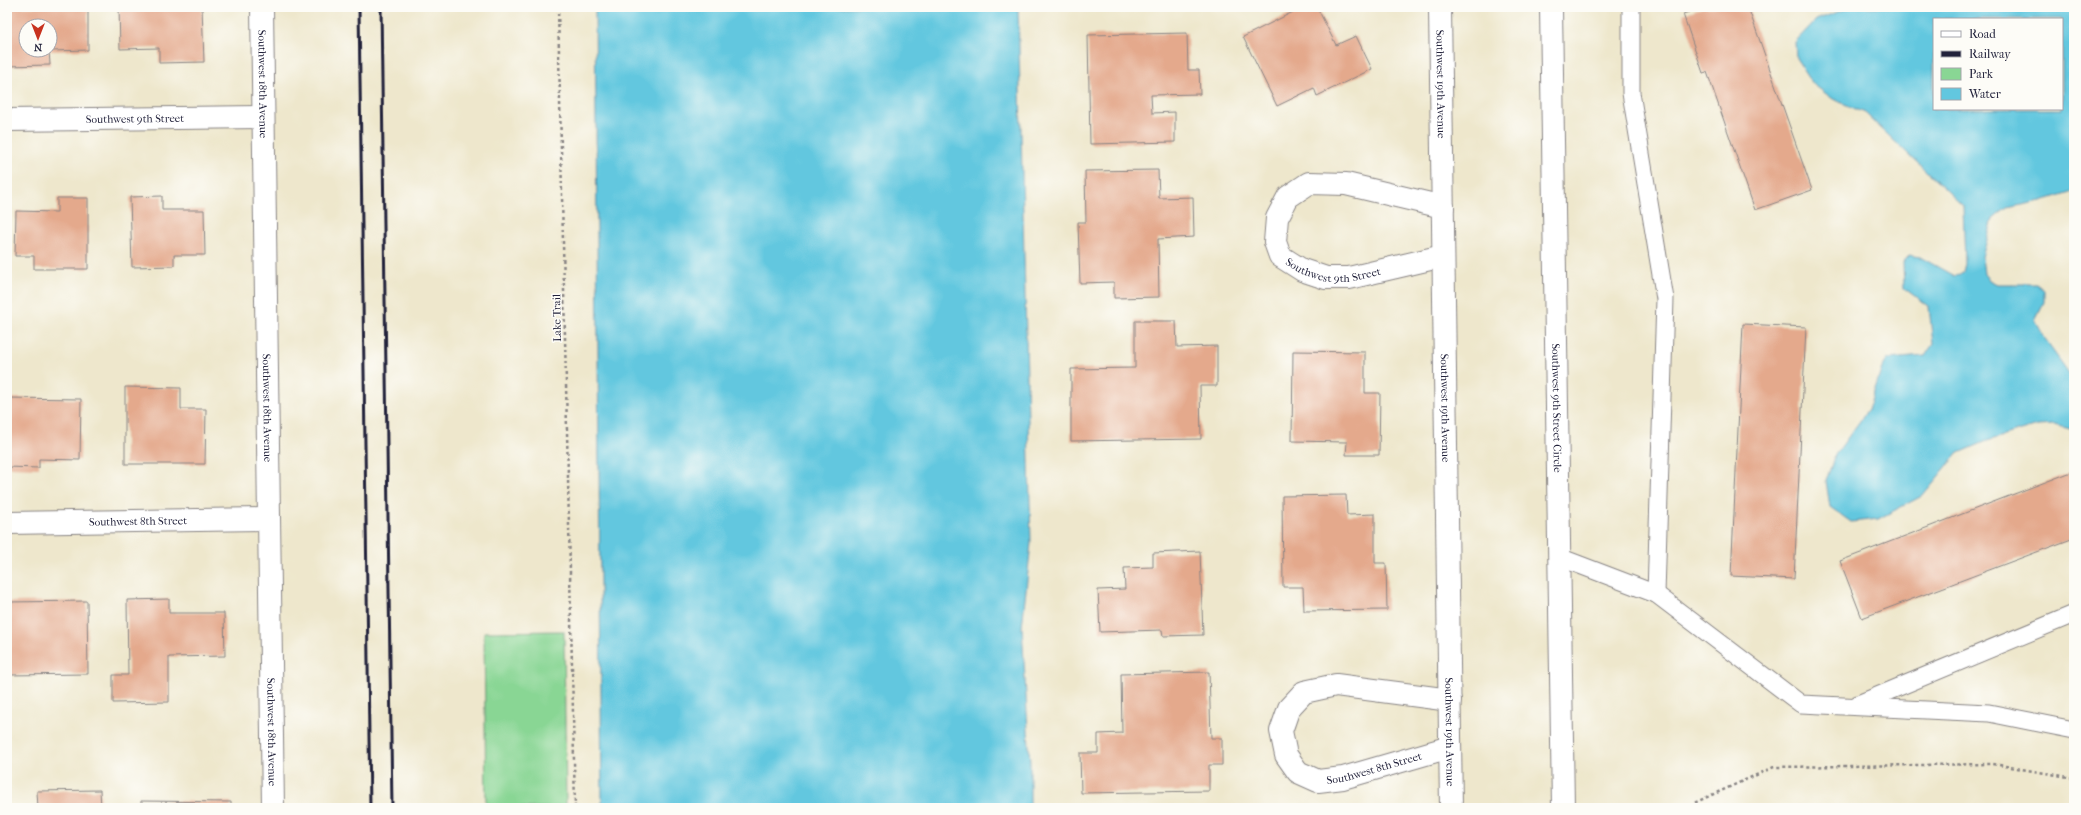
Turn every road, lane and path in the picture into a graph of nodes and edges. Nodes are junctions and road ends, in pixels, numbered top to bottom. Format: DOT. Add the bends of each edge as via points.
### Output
graph roads {
  1 [pos="262,7"];
  2 [pos="558,7"];
  3 [pos="1440,7"];
  4 [pos="1551,7"];
  5 [pos="1632,7"];
  6 [pos="263,117"];
  7 [pos="7,120"];
  8 [pos="1442,207"];
  9 [pos="1444,256"];
  10 [pos="269,520"];
  11 [pos="7,523"];
  12 [pos="1559,557"];
  13 [pos="1656,594"];
  14 [pos="2074,614"];
  15 [pos="1450,700"];
  16 [pos="1852,706"];
  17 [pos="2074,730"];
  18 [pos="1450,747"];
  19 [pos="2074,778"];
  20 [pos="273,808"];
  21 [pos="574,808"];
  22 [pos="1451,808"];
  23 [pos="1563,808"];
  24 [pos="1694,808"];
  1 -- 6 [label="street, Southwest 18th Avenue"];
  2 -- 21 [label="path, Lake Trail"];
  3 -- 8 [label="street, Southwest 19th Avenue"];
  4 -- 12 [label="street, Southwest 9th Street Circle"];
  5 -- 13 [label="lane" via="1632,93 1665,299"];
  6 -- 7 [label="street, Southwest 9th Street"];
  6 -- 10 [label="street, Southwest 18th Avenue"];
  8 -- 9 [label="street, Southwest 19th Avenue"];
  8 -- 9 [label="street, Southwest 9th Street" via="1346,184 1309,183 1288,197 1277,218 1274,242 1280,256 1302,270 1326,278 1349,278"];
  9 -- 15 [label="street, Southwest 19th Avenue"];
  10 -- 11 [label="street, Southwest 8th Street"];
  10 -- 20 [label="street, Southwest 18th Avenue"];
  12 -- 13 [label="lane"];
  12 -- 23 [label="street, Southwest 9th Street Circle"];
  13 -- 16 [label="lane" via="1801,704"];
  14 -- 16 [label="lane"];
  15 -- 18 [label="street, Southwest 19th Avenue"];
  15 -- 18 [label="street, Southwest 8th Street" via="1336,685 1304,692 1289,708 1281,731 1286,756 1298,772 1318,781 1343,778"];
  16 -- 17 [label="lane" via="1989,712"];
  18 -- 22 [label="street, Southwest 19th Avenue"];
  19 -- 24 [label="path" via="1994,764 1774,767 1694,803"];
}
